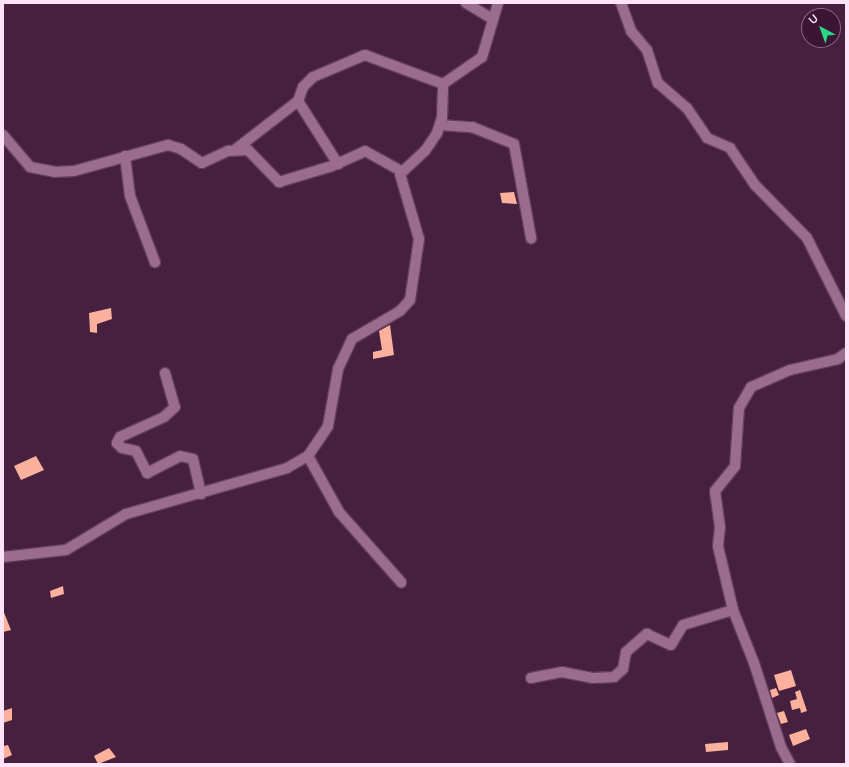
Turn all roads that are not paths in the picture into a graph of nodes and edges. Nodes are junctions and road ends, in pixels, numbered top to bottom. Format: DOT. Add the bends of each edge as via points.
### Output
graph roads {
  1 [pos="466,3"];
  2 [pos="498,3"];
  3 [pos="621,3"];
  4 [pos="493,19"];
  5 [pos="443,84"];
  6 [pos="298,101"];
  7 [pos="440,126"];
  8 [pos="3,135"];
  9 [pos="236,149"];
  10 [pos="125,156"];
  11 [pos="338,164"];
  12 [pos="401,171"];
  13 [pos="531,238"];
  14 [pos="154,262"];
  15 [pos="846,316"];
  16 [pos="846,353"];
  17 [pos="164,373"];
  18 [pos="308,456"];
  19 [pos="201,494"];
  20 [pos="3,557"];
  21 [pos="401,582"];
  22 [pos="733,610"];
  23 [pos="530,678"];
  24 [pos="790,764"];
  1 -- 4 [label="street"];
  2 -- 4 [label="street"];
  3 -- 15 [label="street" via="631,31 647,50 658,83 687,108 707,138 730,148 755,185 807,238"];
  4 -- 5 [label="street" via="482,57"];
  5 -- 6 [label="street" via="365,55 312,77 303,87"];
  5 -- 7 [label="street"];
  6 -- 9 [label="street"];
  6 -- 11 [label="street"];
  7 -- 12 [label="street" via="425,151"];
  7 -- 13 [label="street" via="472,127 514,144"];
  8 -- 10 [label="street" via="36,170 65,172"];
  9 -- 10 [label="street" via="204,163 168,145"];
  9 -- 11 [label="street" via="253,153 279,182"];
  10 -- 14 [label="street" via="130,196"];
  11 -- 12 [label="street" via="365,151"];
  12 -- 18 [label="street" via="399,181 419,239 410,300 400,311 352,339 338,369 328,426"];
  16 -- 22 [label="street" via="838,359 761,380 751,387 738,408 736,464 717,486 714,496 720,527 718,546"];
  17 -- 19 [label="street" via="175,407 164,417 120,437 117,443 122,448 136,451 147,473 180,456 193,459"];
  18 -- 19 [label="street" via="287,468"];
  18 -- 21 [label="street" via="339,512"];
  19 -- 20 [label="street" via="126,514 66,550"];
  22 -- 23 [label="street" via="683,625 671,644 648,634 626,652 623,669 614,677 593,678 562,672"];
  22 -- 24 [label="street" via="754,663 781,747"];
}
